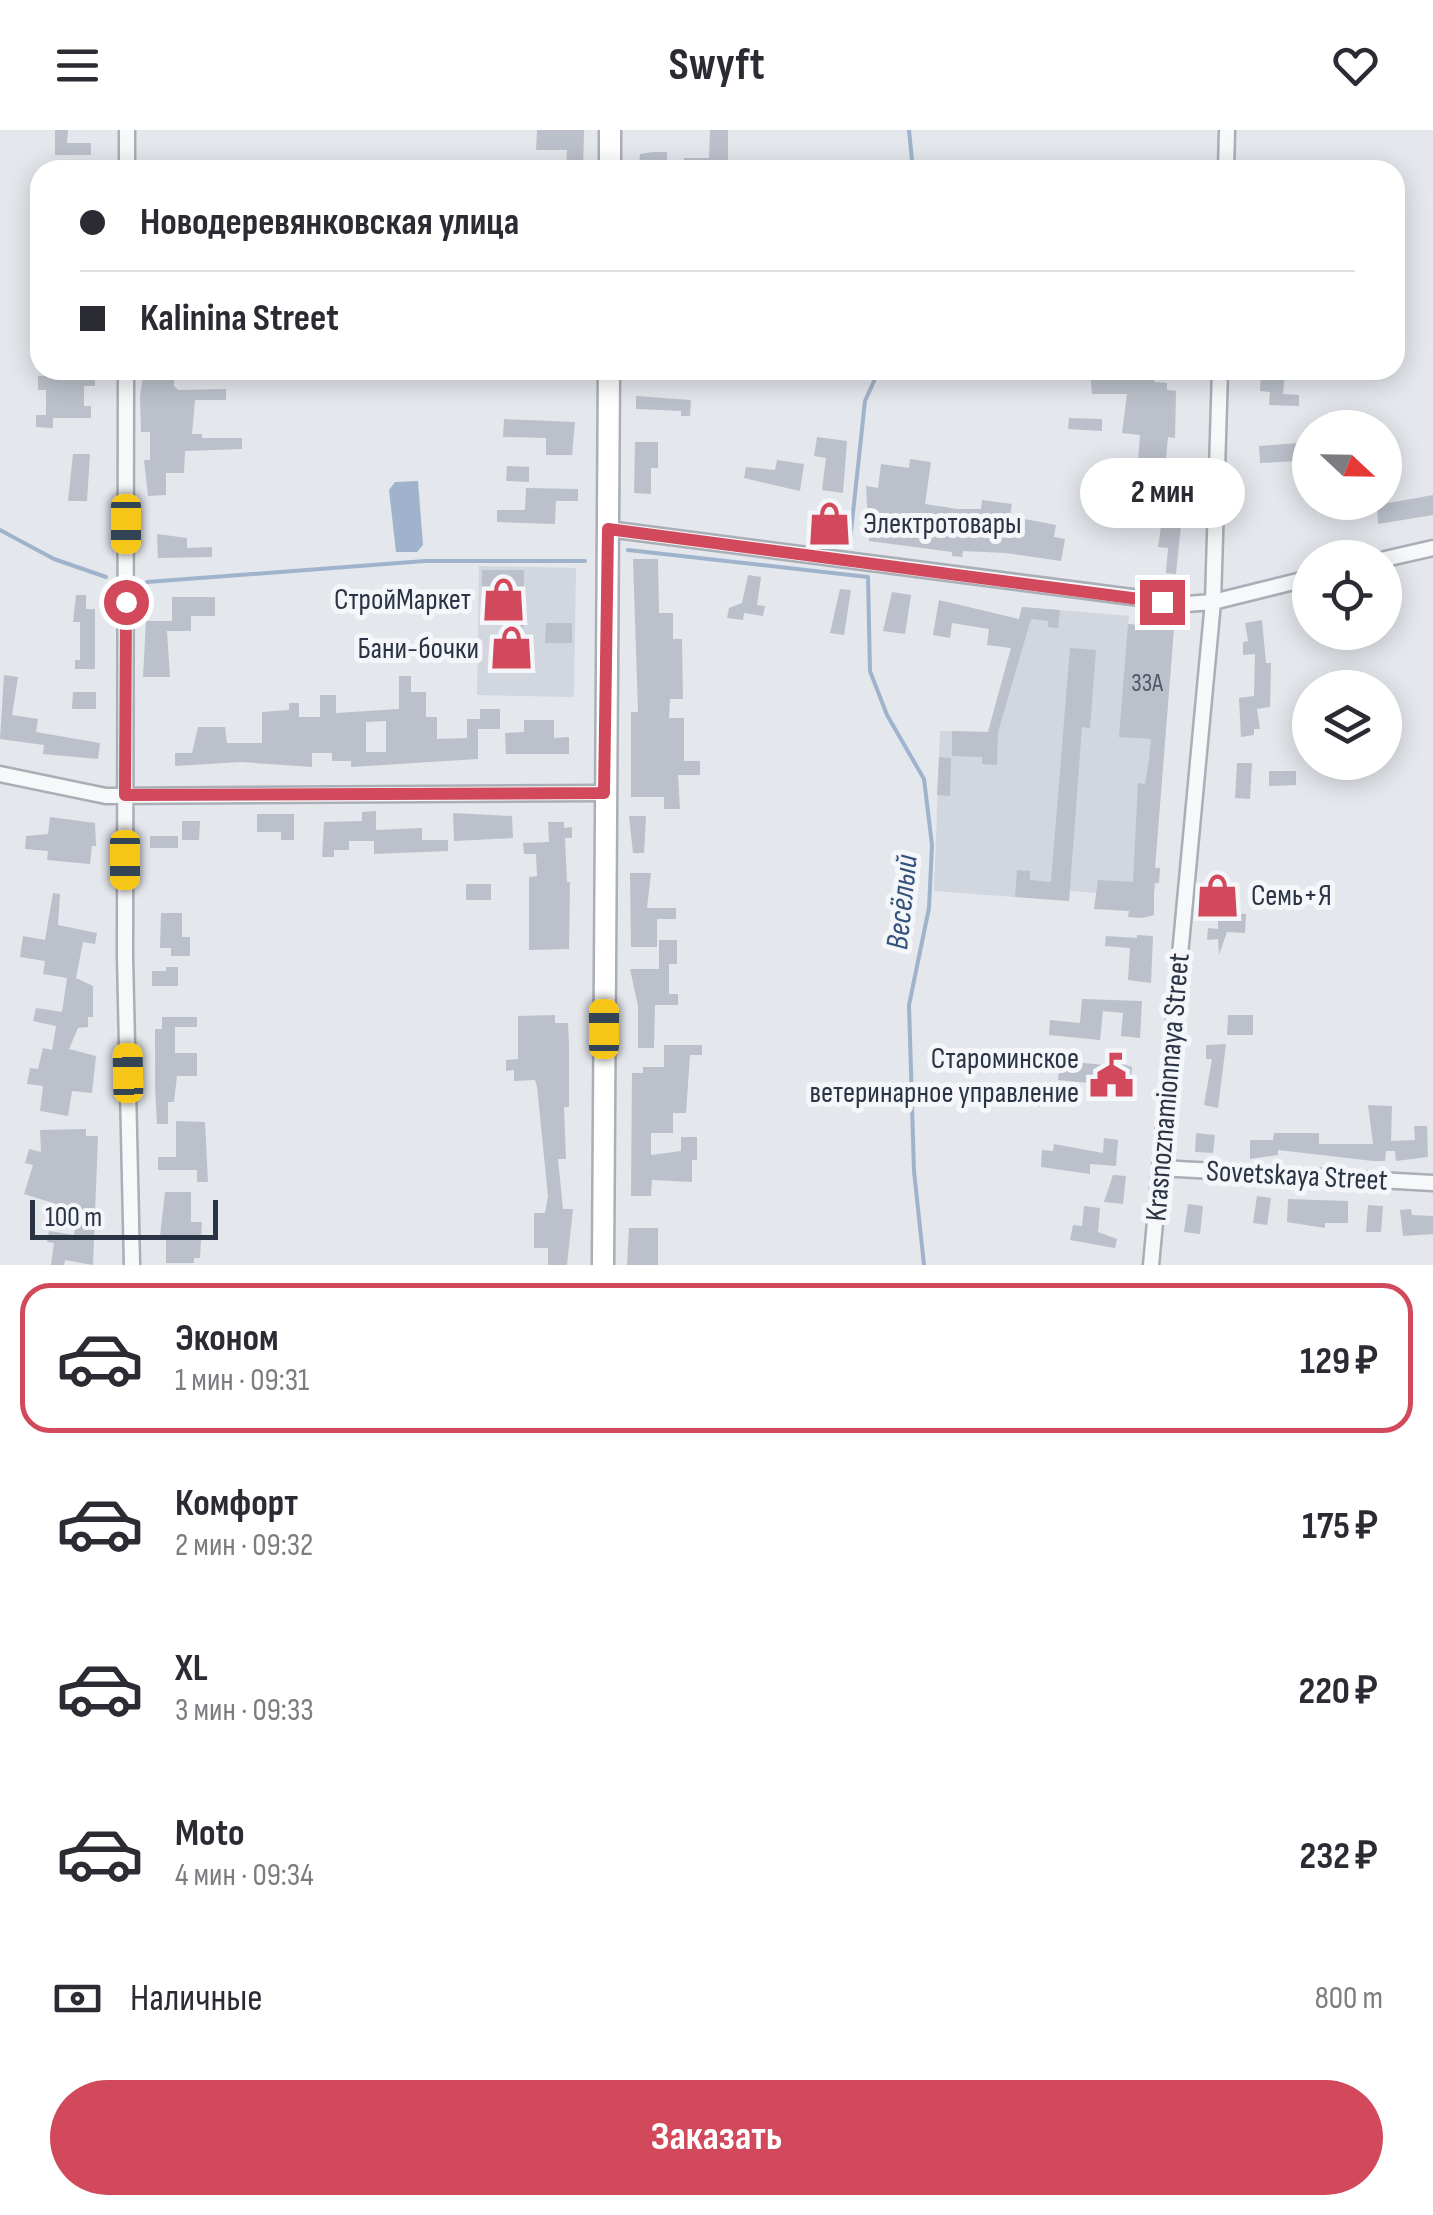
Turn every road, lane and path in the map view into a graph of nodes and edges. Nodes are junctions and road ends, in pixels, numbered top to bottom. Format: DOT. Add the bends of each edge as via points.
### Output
graph roads {
  1 [pos="127,130"];
  2 [pos="610,130"];
  3 [pos="1226,130"];
  4 [pos="127,160"];
  5 [pos="610,160"];
  6 [pos="1226,160"];
  7 [pos="126,380"];
  8 [pos="609,380"];
  9 [pos="1220,380"];
  10 [pos="608,529"];
  11 [pos="1433,548"];
  12 [pos="1402,556"];
  13 [pos="1292,582"];
  14 [pos="1212,602"];
  15 [pos="0,774"];
  16 [pos="604,793"];
  17 [pos="125,795"];
  18 [pos="1160,1168"];
  19 [pos="1433,1183"];
  20 [pos="132,1265"];
  21 [pos="603,1265"];
  22 [pos="1150,1265"];
  1 -- 4 [label="street"];
  2 -- 5 [label="main road"];
  3 -- 6 [label="street"];
  7 -- 17 [label="street"];
  8 -- 10 [label="main road"];
  9 -- 14 [label="street, Krasnoznamionnaya Street"];
  10 -- 14 [label="street" via="1132,599"];
  10 -- 16 [label="main road"];
  11 -- 12 [label="street"];
  13 -- 14 [label="street"];
  14 -- 18 [label="street, Krasnoznamionnaya Street"];
  15 -- 17 [label="street"];
  16 -- 17 [label="street"];
  16 -- 21 [label="main road"];
  17 -- 20 [label="street"];
  18 -- 19 [label="street, Sovetskaya Street"];
  18 -- 22 [label="street, Krasnoznamionnaya Street"];
}
